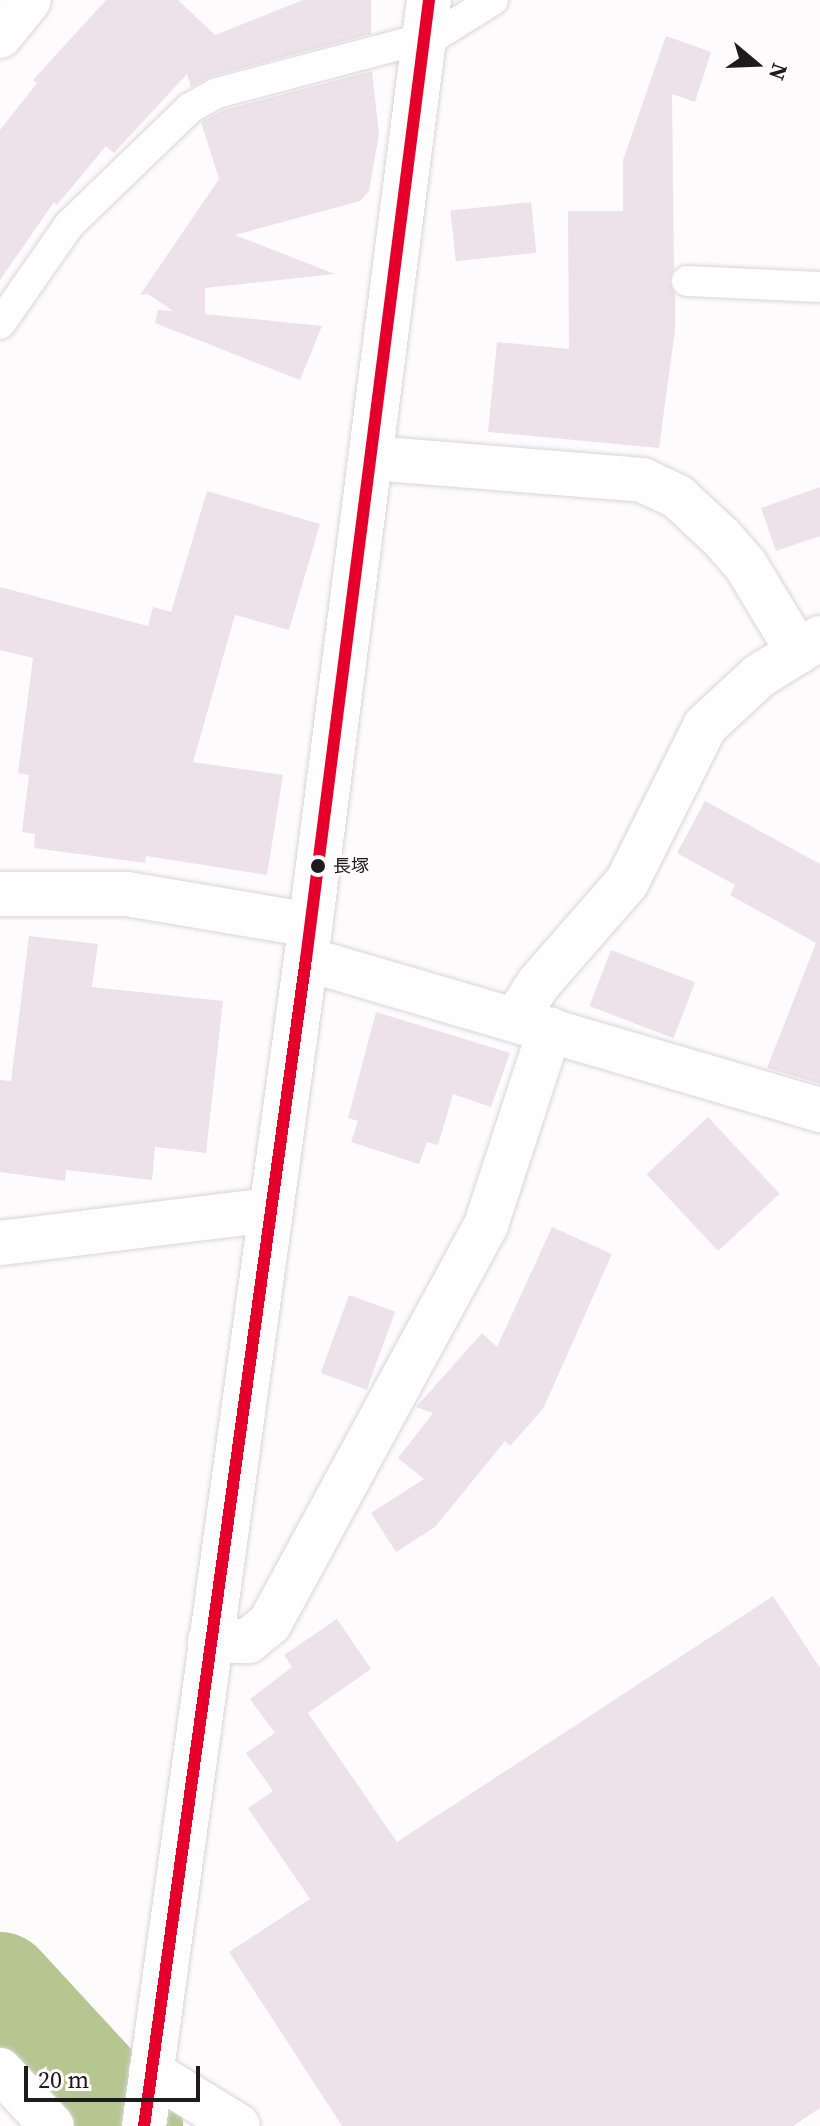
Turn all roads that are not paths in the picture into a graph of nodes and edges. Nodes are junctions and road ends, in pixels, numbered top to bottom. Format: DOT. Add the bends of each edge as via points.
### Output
graph roads {
  1 [pos="29,0"];
  2 [pos="493,0"];
  3 [pos="427,19"];
  4 [pos="0,36"];
  5 [pos="687,281"];
  6 [pos="820,287"];
  7 [pos="0,324"];
  8 [pos="371,458"];
  9 [pos="809,645"];
  10 [pos="0,894"];
  11 [pos="308,942"];
  12 [pos="533,1024"];
  13 [pos="820,1110"];
  14 [pos="269,1210"];
  15 [pos="0,1243"];
  16 [pos="210,1640"];
  17 [pos="0,2070"];
  18 [pos="147,2102"];
  19 [pos="52,2126"];
  20 [pos="238,2126"];
  1 -- 4 [label="street"];
  2 -- 3 [label="lane"];
  3 -- 7 [label="lane" via="217,93 190,108 69,225"];
  3 -- 8 [label="street"];
  5 -- 6 [label="lane"];
  8 -- 9 [label="street" via="642,480 678,497 722,538"];
  8 -- 11 [label="street"];
  9 -- 12 [label="street" via="759,676 705,726 627,882 539,983"];
  10 -- 11 [label="street" via="127,894"];
  11 -- 12 [label="street"];
  11 -- 14 [label="street"];
  12 -- 13 [label="street"];
  12 -- 16 [label="street" via="486,1225 270,1623 248,1641"];
  14 -- 15 [label="street"];
  14 -- 16 [label="street"];
  16 -- 18 [label="street"];
  17 -- 19 [label="street"];
  18 -- 20 [label="street"];
}
